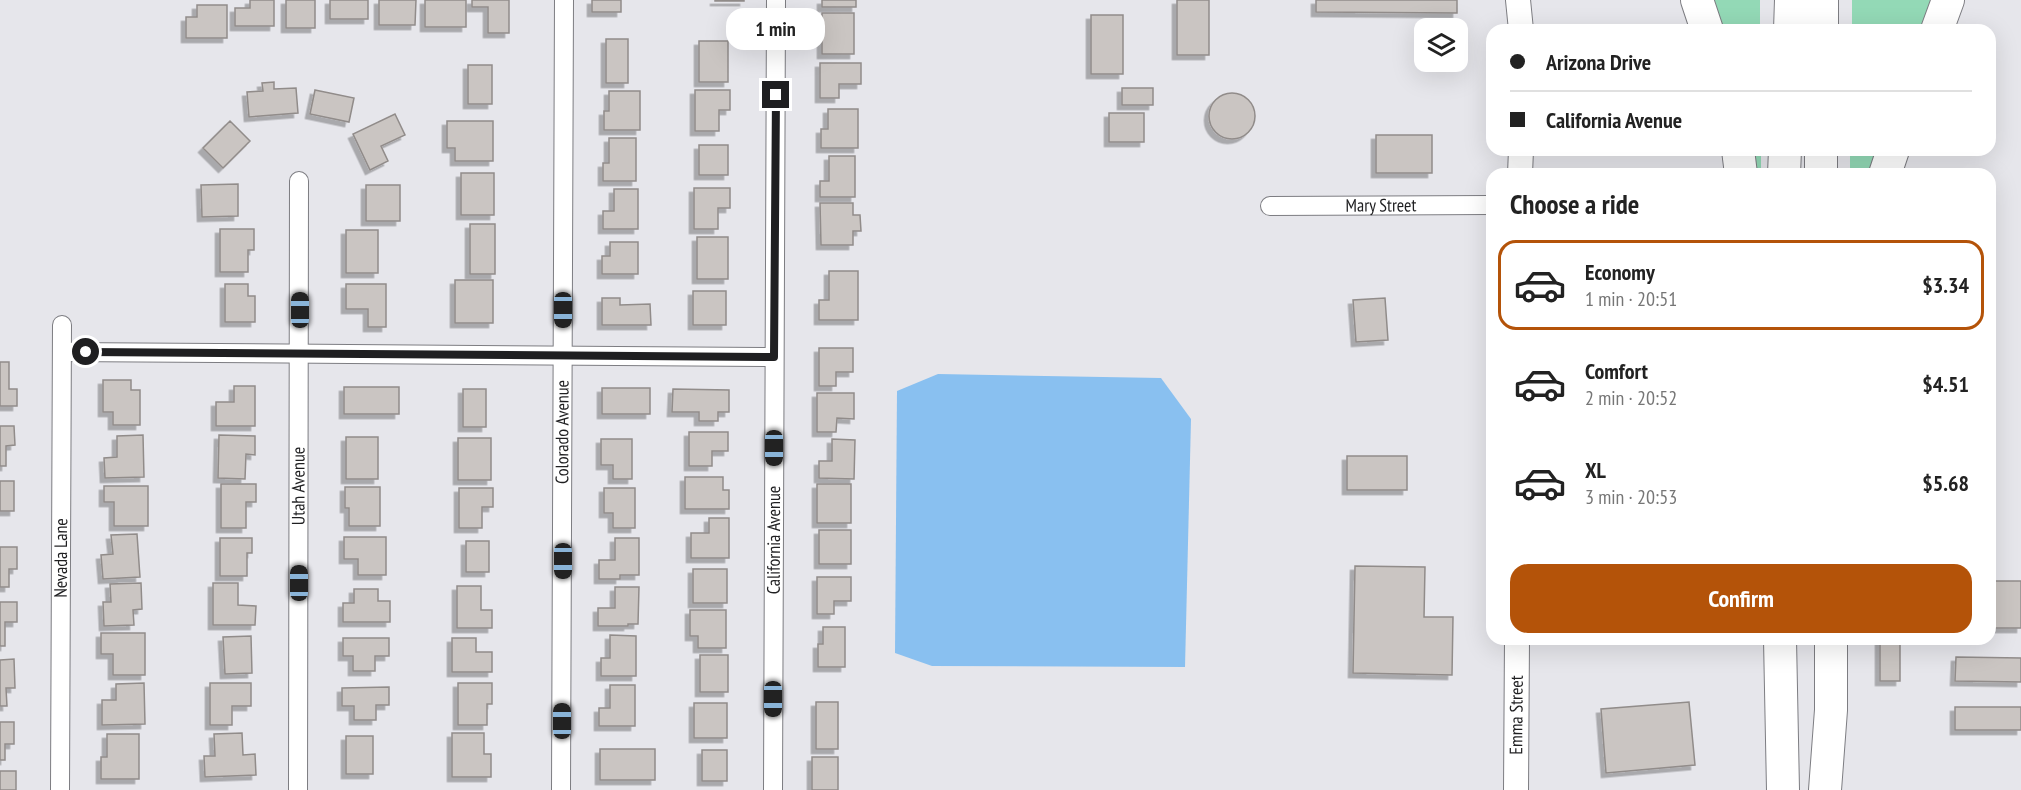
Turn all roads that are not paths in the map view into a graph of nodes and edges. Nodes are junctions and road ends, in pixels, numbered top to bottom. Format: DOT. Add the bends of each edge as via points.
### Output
graph roads {
  1 [pos="564,0"];
  2 [pos="776,0"];
  3 [pos="1518,0"];
  4 [pos="1697,0"];
  5 [pos="1791,0"];
  6 [pos="1822,0"];
  7 [pos="1947,0"];
  8 [pos="1520,24"];
  9 [pos="1705,24"];
  10 [pos="1790,24"];
  11 [pos="1822,24"];
  12 [pos="1938,24"];
  13 [pos="299,181"];
  14 [pos="1486,205"];
  15 [pos="1270,206"];
  16 [pos="62,325"];
  17 [pos="62,352"];
  18 [pos="300,354"];
  19 [pos="562,356"];
  20 [pos="774,357"];
  21 [pos="1517,645"];
  22 [pos="1780,645"];
  23 [pos="1818,645"];
  24 [pos="1831,645"];
  25 [pos="60,790"];
  26 [pos="298,790"];
  27 [pos="561,790"];
  28 [pos="773,790"];
  29 [pos="1516,790"];
  30 [pos="1783,790"];
  31 [pos="1817,790"];
  32 [pos="1826,790"];
  1 -- 19 [label="street, Colorado Avenue"];
  2 -- 20 [label="street, California Avenue"];
  3 -- 8 [label="street"];
  4 -- 9 [label="highway"];
  5 -- 10 [label="highway"];
  6 -- 11 [label="highway"];
  7 -- 12 [label="highway"];
  13 -- 18 [label="street, Utah Avenue"];
  14 -- 15 [label="street, Mary Street"];
  16 -- 17 [label="street, Nevada Lane"];
  17 -- 18 [label="street"];
  17 -- 25 [label="street, Nevada Lane"];
  18 -- 19 [label="street"];
  18 -- 26 [label="street, Utah Avenue"];
  19 -- 20 [label="street"];
  19 -- 27 [label="street, Colorado Avenue"];
  20 -- 28 [label="street, California Avenue"];
  21 -- 29 [label="street, Emma Street"];
  22 -- 30 [label="highway"];
  23 -- 31 [label="highway"];
  24 -- 32 [label="highway"];
}
